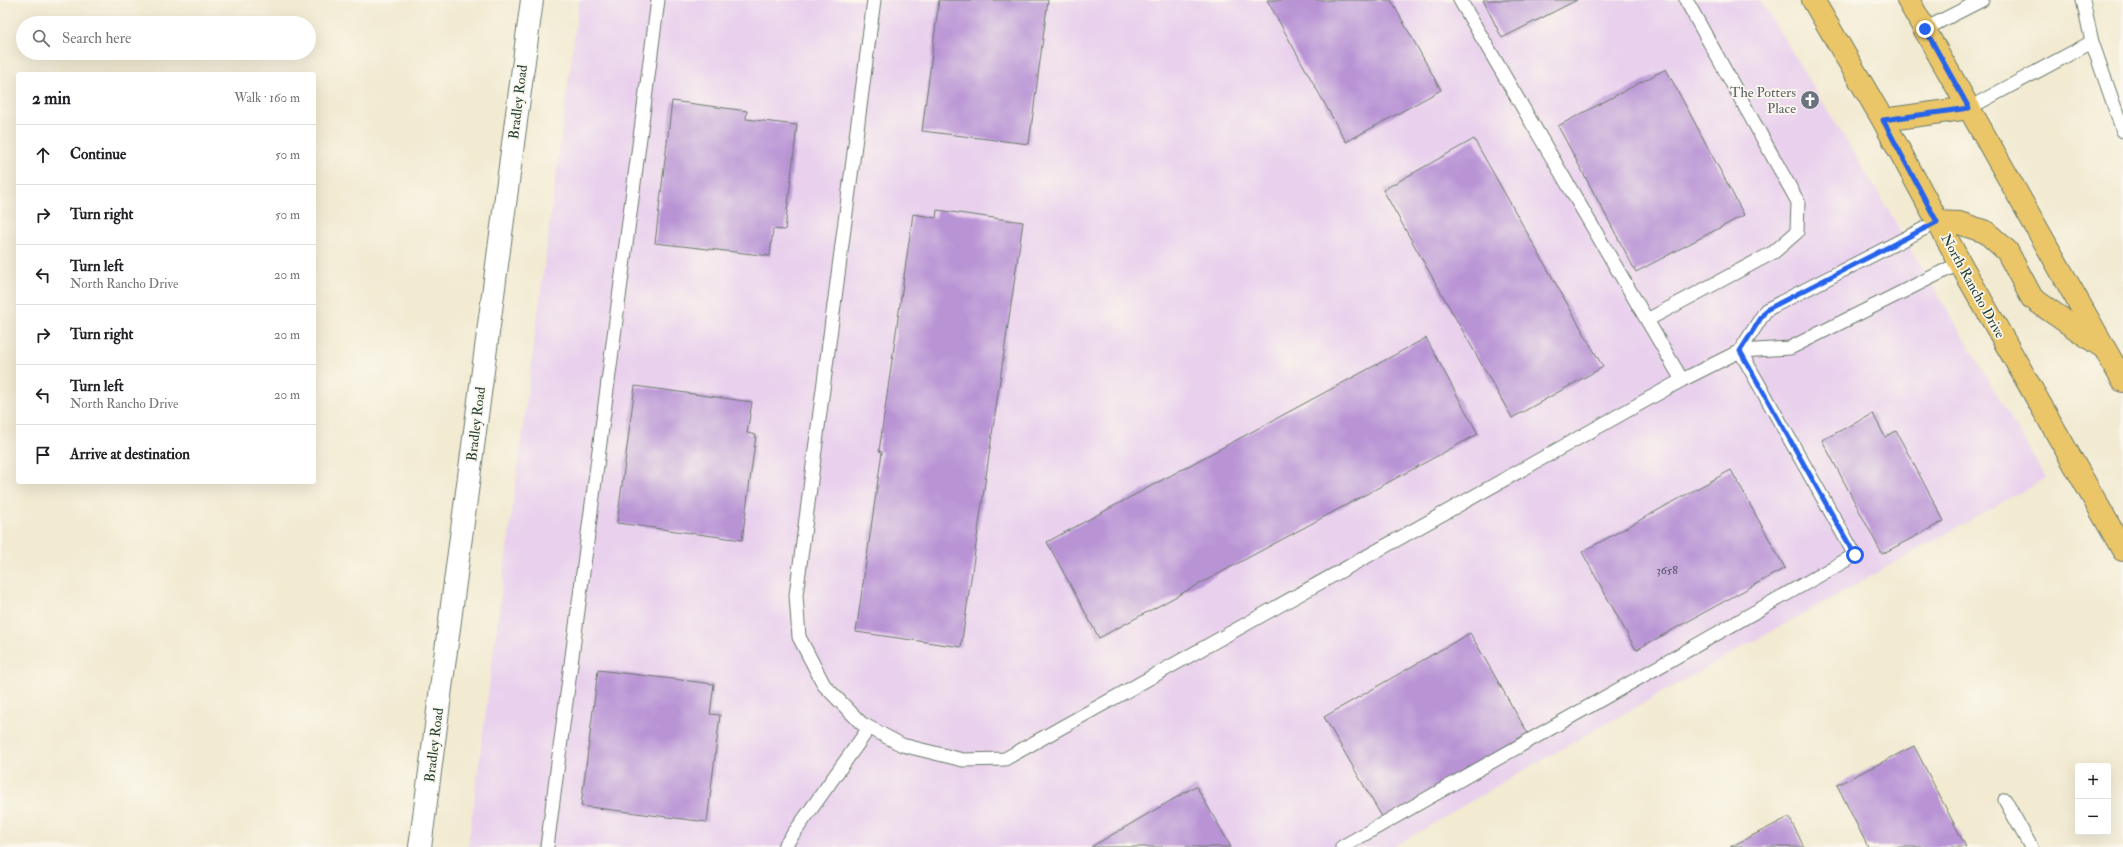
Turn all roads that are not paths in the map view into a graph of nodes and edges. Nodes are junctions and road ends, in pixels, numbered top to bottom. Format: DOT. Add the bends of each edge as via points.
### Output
graph roads {
  1 [pos="532,0"];
  2 [pos="658,0"];
  3 [pos="874,0"];
  4 [pos="1460,0"];
  5 [pos="1686,0"];
  6 [pos="1813,0"];
  7 [pos="1908,0"];
  8 [pos="1982,0"];
  9 [pos="2083,0"];
  10 [pos="1925,29"];
  11 [pos="2092,42"];
  12 [pos="1969,108"];
  13 [pos="1883,120"];
  14 [pos="2123,131"];
  15 [pos="1937,222"];
  16 [pos="1960,263"];
  17 [pos="1647,320"];
  18 [pos="2105,349"];
  19 [pos="1740,351"];
  20 [pos="1682,380"];
  21 [pos="2123,381"];
  22 [pos="2123,550"];
  23 [pos="869,728"];
  24 [pos="2005,800"];
  25 [pos="420,847"];
  26 [pos="547,847"];
  27 [pos="784,847"];
  28 [pos="1342,847"];
  29 [pos="2030,847"];
  1 -- 25 [label="street, Bradley Road"];
  2 -- 26 [label="lane"];
  3 -- 23 [label="lane" via="796,595 799,637 824,685"];
  4 -- 17 [label="lane"];
  5 -- 17 [label="lane" via="1798,202 1797,232 1774,252"];
  6 -- 13 [label="main road, North Rancho Drive"];
  7 -- 10 [label="main road"];
  8 -- 10 [label="lane"];
  9 -- 11 [label="lane"];
  10 -- 12 [label="main road"];
  11 -- 12 [label="lane"];
  11 -- 14 [label="lane"];
  12 -- 13 [label="main road"];
  12 -- 18 [label="main road"];
  13 -- 15 [label="main road, North Rancho Drive"];
  15 -- 16 [label="main road, North Rancho Drive"];
  15 -- 18 [label="main road" via="1959,223 1986,232 2007,251 2032,298"];
  15 -- 19 [label="lane" via="1766,310"];
  16 -- 19 [label="lane" via="1790,348"];
  16 -- 22 [label="main road, North Rancho Drive"];
  17 -- 20 [label="lane"];
  18 -- 21 [label="main road"];
  19 -- 20 [label="lane"];
  19 -- 28 [label="lane" via="1855,555"];
  20 -- 23 [label="lane" via="1005,759 963,760 902,745"];
  23 -- 27 [label="lane"];
  24 -- 29 [label="lane"];
}
